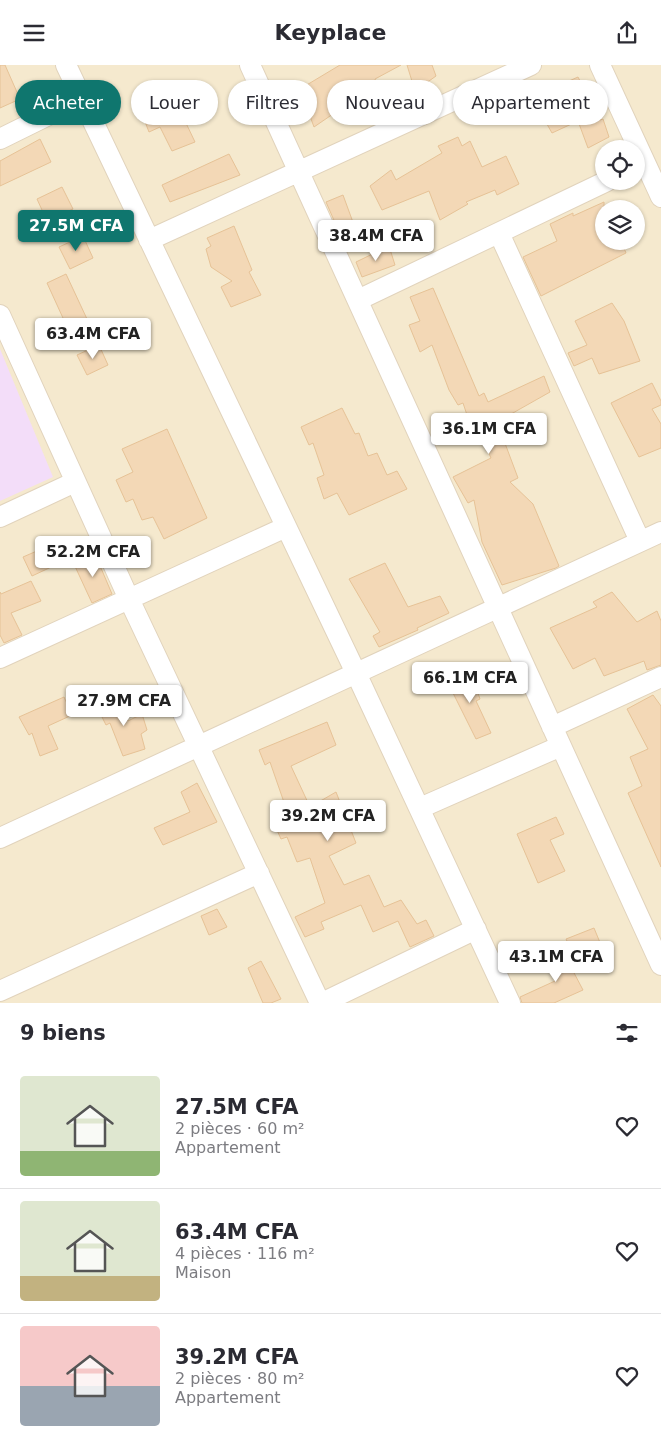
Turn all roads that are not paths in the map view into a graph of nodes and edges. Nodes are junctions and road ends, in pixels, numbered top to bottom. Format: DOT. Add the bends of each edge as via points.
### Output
graph roads {
  1 [pos="66,65"];
  2 [pos="250,65"];
  3 [pos="531,65"];
  4 [pos="600,65"];
  5 [pos="73,80"];
  6 [pos="28,125"];
  7 [pos="93,125"];
  8 [pos="0,139"];
  9 [pos="647,162"];
  10 [pos="299,171"];
  11 [pos="595,187"];
  12 [pos="661,197"];
  13 [pos="499,233"];
  14 [pos="148,240"];
  15 [pos="358,300"];
  16 [pos="0,315"];
  17 [pos="75,482"];
  18 [pos="0,517"];
  19 [pos="286,527"];
  20 [pos="661,531"];
  21 [pos="640,541"];
  22 [pos="129,599"];
  23 [pos="498,607"];
  24 [pos="0,659"];
  25 [pos="356,673"];
  26 [pos="661,677"];
  27 [pos="552,727"];
  28 [pos="199,746"];
  29 [pos="561,746"];
  30 [pos="420,808"];
  31 [pos="0,838"];
  32 [pos="259,873"];
  33 [pos="476,929"];
  34 [pos="661,965"];
  35 [pos="0,991"];
  36 [pos="321,1003"];
  37 [pos="510,1003"];
  1 -- 5 [label="street"];
  2 -- 10 [label="street"];
  3 -- 10 [label="street"];
  4 -- 9 [label="street"];
  6 -- 8 [label="street"];
  7 -- 14 [label="street"];
  9 -- 12 [label="street"];
  10 -- 14 [label="street"];
  10 -- 15 [label="street"];
  11 -- 13 [label="street"];
  13 -- 15 [label="street"];
  13 -- 21 [label="street"];
  14 -- 19 [label="street"];
  15 -- 23 [label="street"];
  16 -- 17 [label="street"];
  17 -- 18 [label="street"];
  17 -- 22 [label="street"];
  19 -- 22 [label="street"];
  19 -- 25 [label="street"];
  20 -- 21 [label="street"];
  21 -- 23 [label="street"];
  22 -- 24 [label="street"];
  22 -- 28 [label="street"];
  23 -- 25 [label="street"];
  23 -- 27 [label="street"];
  25 -- 28 [label="street"];
  25 -- 30 [label="street"];
  26 -- 27 [label="street"];
  27 -- 29 [label="street"];
  28 -- 31 [label="street"];
  28 -- 32 [label="street"];
  29 -- 30 [label="street"];
  29 -- 34 [label="street"];
  30 -- 33 [label="street"];
  32 -- 35 [label="street"];
  32 -- 36 [label="street"];
  33 -- 36 [label="street"];
  33 -- 37 [label="street"];
}
